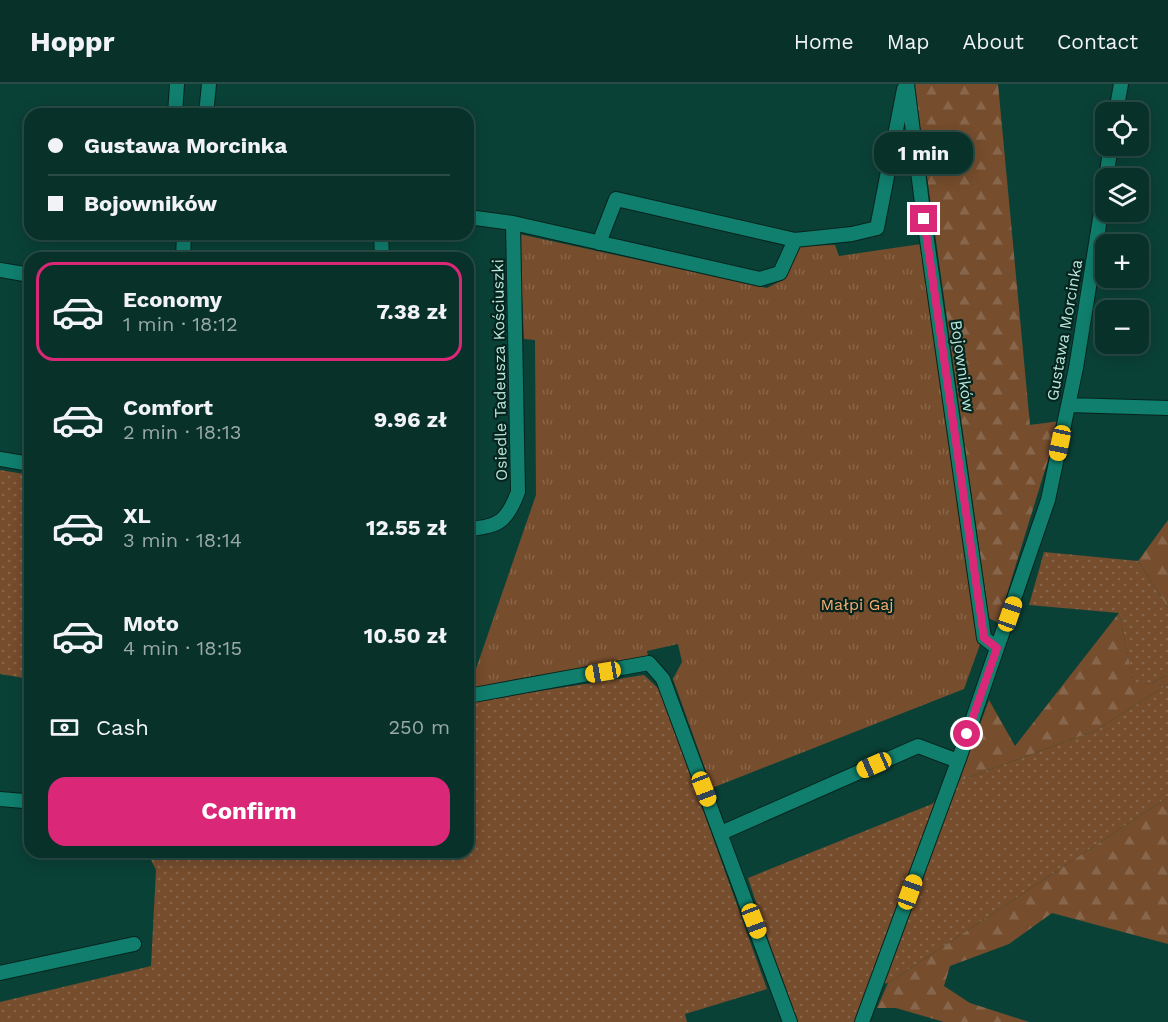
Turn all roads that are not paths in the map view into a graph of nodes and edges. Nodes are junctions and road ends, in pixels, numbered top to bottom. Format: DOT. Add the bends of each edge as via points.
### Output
graph roads {
  1 [pos="177,84"];
  2 [pos="208,84"];
  3 [pos="906,84"];
  4 [pos="1121,84"];
  5 [pos="1118,102"];
  6 [pos="175,108"];
  7 [pos="206,108"];
  8 [pos="474,218"];
  9 [pos="1099,222"];
  10 [pos="513,223"];
  11 [pos="795,240"];
  12 [pos="599,243"];
  13 [pos="0,270"];
  14 [pos="24,274"];
  15 [pos="1068,405"];
  16 [pos="1168,408"];
  17 [pos="0,459"];
  18 [pos="24,463"];
  19 [pos="474,529"];
  20 [pos="997,648"];
  21 [pos="474,695"];
  22 [pos="959,758"];
  23 [pos="0,799"];
  24 [pos="24,801"];
  25 [pos="721,833"];
  26 [pos="134,945"];
  27 [pos="0,973"];
  28 [pos="789,1022"];
  29 [pos="862,1022"];
  1 -- 6 [label="street"];
  2 -- 7 [label="street"];
  3 -- 11 [label="street" via="877,228"];
  3 -- 20 [label="street, Bojowników" via="984,638"];
  4 -- 5 [label="street"];
  8 -- 10 [label="street"];
  9 -- 15 [label="street, Gustawa Morcinka"];
  10 -- 12 [label="street"];
  10 -- 19 [label="street, Osiedle Tadeusza Kościuszki" via="518,492 510,514 489,528"];
  11 -- 12 [label="street" via="780,273 760,279"];
  11 -- 12 [label="street" via="616,199"];
  13 -- 14 [label="street"];
  15 -- 16 [label="street"];
  15 -- 20 [label="street, Gustawa Morcinka" via="1048,500"];
  17 -- 18 [label="street"];
  20 -- 22 [label="street, Gustawa Morcinka"];
  21 -- 25 [label="street" via="649,663 663,679"];
  22 -- 25 [label="street" via="918,746"];
  22 -- 29 [label="street, Gustawa Morcinka"];
  23 -- 24 [label="street"];
  25 -- 28 [label="street"];
  26 -- 27 [label="street"];
}
